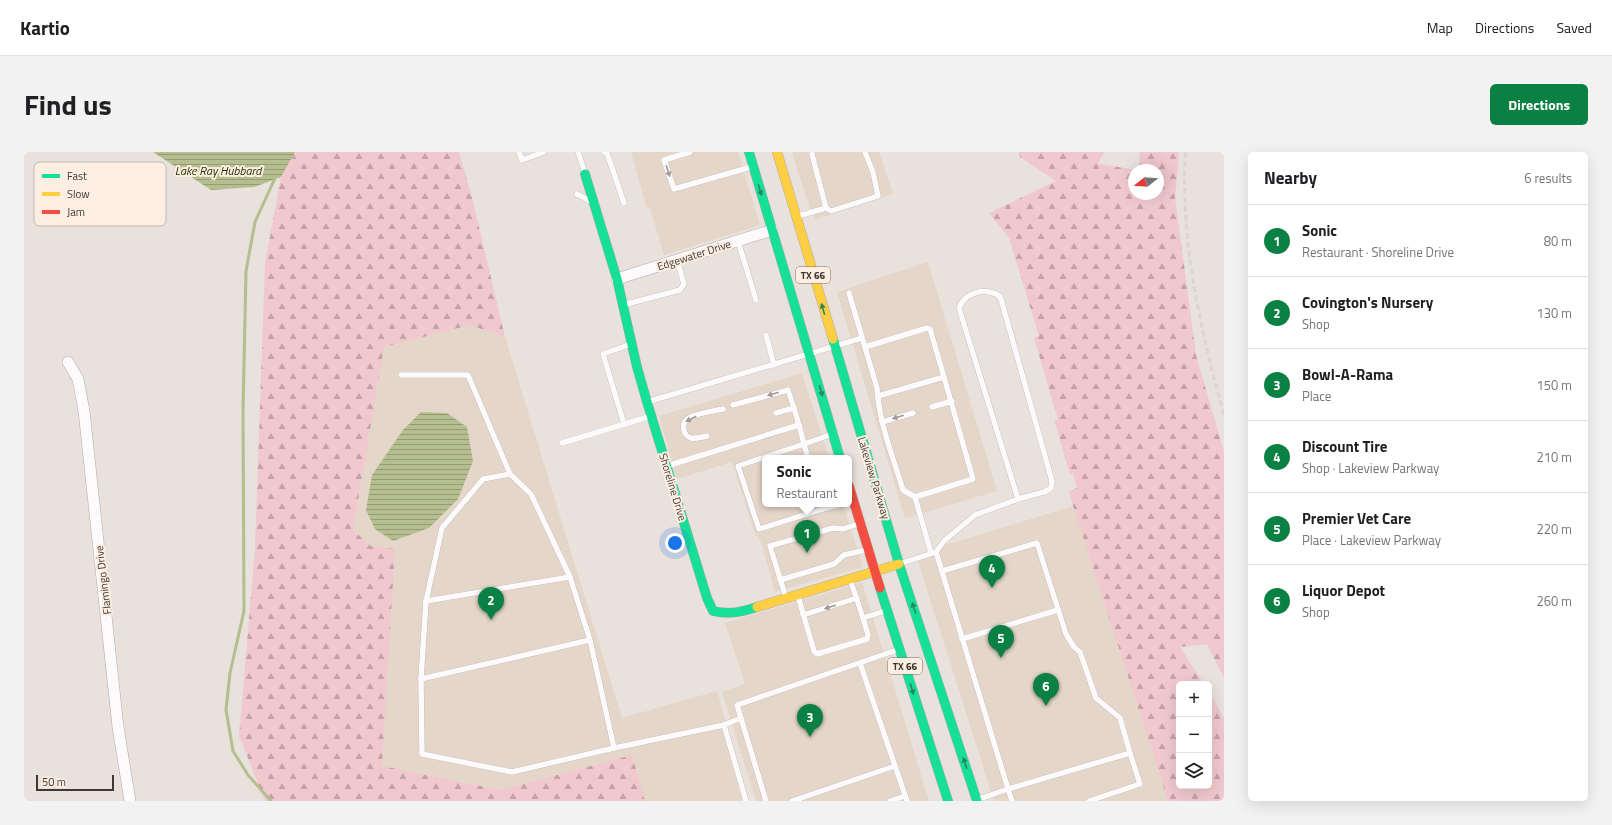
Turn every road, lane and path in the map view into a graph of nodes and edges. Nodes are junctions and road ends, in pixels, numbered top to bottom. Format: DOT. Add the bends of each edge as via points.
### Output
graph roads {
  1 [pos="519,152"];
  2 [pos="544,152"];
  3 [pos="578,152"];
  4 [pos="604,152"];
  5 [pos="690,152"];
  6 [pos="750,152"];
  7 [pos="778,152"];
  8 [pos="818,152"];
  9 [pos="865,152"];
  10 [pos="812,153"];
  11 [pos="753,166"];
  12 [pos="586,174"];
  13 [pos="578,194"];
  14 [pos="624,203"];
  15 [pos="595,205"];
  16 [pos="826,208"];
  17 [pos="796,217"];
  18 [pos="772,230"];
  19 [pos="738,241"];
  20 [pos="677,260"];
  21 [pos="617,279"];
  22 [pos="849,293"];
  23 [pos="756,300"];
  24 [pos="623,305"];
  25 [pos="766,335"];
  26 [pos="862,338"];
  27 [pos="631,344"];
  28 [pos="834,347"];
  29 [pos="865,347"];
  30 [pos="810,354"];
  31 [pos="68,362"];
  32 [pos="774,365"];
  33 [pos="401,375"];
  34 [pos="944,377"];
  35 [pos="878,396"];
  36 [pos="952,401"];
  37 [pos="647,402"];
  38 [pos="734,405"];
  39 [pos="932,407"];
  40 [pos="794,408"];
  41 [pos="723,409"];
  42 [pos="913,412"];
  43 [pos="776,413"];
  44 [pos="651,416"];
  45 [pos="882,422"];
  46 [pos="624,424"];
  47 [pos="799,425"];
  48 [pos="833,434"];
  49 [pos="707,436"];
  50 [pos="562,443"];
  51 [pos="804,444"];
  52 [pos="771,455"];
  53 [pos="807,455"];
  54 [pos="839,455"];
  55 [pos="762,458"];
  56 [pos="666,466"];
  57 [pos="510,474"];
  58 [pos="915,497"];
  59 [pos="1018,499"];
  60 [pos="852,504"];
  61 [pos="823,507"];
  62 [pos="860,524"];
  63 [pos="868,549"];
  64 [pos="933,553"];
  65 [pos="899,564"];
  66 [pos="942,571"];
  67 [pos="875,572"];
  68 [pos="570,576"];
  69 [pos="850,579"];
  70 [pos="780,580"];
  71 [pos="797,595"];
  72 [pos="786,598"];
  73 [pos="857,598"];
  74 [pos="426,601"];
  75 [pos="887,610"];
  76 [pos="1058,610"];
  77 [pos="803,615"];
  78 [pos="863,618"];
  79 [pos="962,639"];
  80 [pos="590,640"];
  81 [pos="899,649"];
  82 [pos="860,663"];
  83 [pos="421,679"];
  84 [pos="741,718"];
  85 [pos="724,725"];
  86 [pos="614,748"];
  87 [pos="1130,753"];
  88 [pos="895,766"];
  89 [pos="1008,789"];
  90 [pos="906,798"];
  91 [pos="130,801"];
  92 [pos="746,801"];
  93 [pos="766,801"];
  94 [pos="792,801"];
  95 [pos="890,801"];
  96 [pos="948,801"];
  97 [pos="976,801"];
  98 [pos="1012,801"];
  99 [pos="1089,801"];
  1 -- 2 [label="lane" via="522,160"];
  3 -- 12 [label="lane"];
  4 -- 14 [label="lane" via="607,153"];
  5 -- 11 [label="lane, one-way" via="664,160 674,189"];
  6 -- 11 [label="main road, TX 66"];
  7 -- 17 [label="main road, Lakeview Parkway / TX 66"];
  8 -- 10 [label="lane"];
  9 -- 16 [label="lane" via="873,172 878,196 830,211"];
  10 -- 16 [label="lane"];
  11 -- 18 [label="main road, TX 66, one-way"];
  12 -- 15 [label="main road, Shoreline Drive"];
  13 -- 15 [label="lane"];
  15 -- 21 [label="main road, Shoreline Drive"];
  16 -- 17 [label="lane"];
  28 -- 17 [label="main road, Lakeview Parkway / TX 66, one-way"];
  18 -- 19 [label="street, Edgewater Drive"];
  18 -- 30 [label="main road, TX 66"];
  19 -- 20 [label="street, Edgewater Drive"];
  19 -- 23 [label="lane"];
  20 -- 21 [label="street, Edgewater Drive"];
  20 -- 24 [label="lane" via="684,284 680,290"];
  21 -- 24 [label="main road, Shoreline Drive"];
  22 -- 26 [label="lane"];
  24 -- 27 [label="main road, Shoreline Drive"];
  25 -- 32 [label="lane"];
  26 -- 28 [label="lane"];
  26 -- 29 [label="lane"];
  27 -- 37 [label="main road, Shoreline Drive"];
  27 -- 46 [label="lane" via="602,354"];
  28 -- 30 [label="lane"];
  28 -- 65 [label="main road, Lakeview Parkway / TX 66"];
  29 -- 34 [label="lane" via="930,329"];
  29 -- 35 [label="lane"];
  30 -- 32 [label="lane"];
  30 -- 48 [label="main road, TX 66, one-way"];
  31 -- 91 [label="street, Flamingo Drive" via="78,379 84,411 118,727"];
  32 -- 37 [label="lane"];
  33 -- 57 [label="lane" via="468,375"];
  34 -- 35 [label="lane"];
  34 -- 36 [label="lane"];
  35 -- 45 [label="lane"];
  36 -- 39 [label="lane"];
  36 -- 58 [label="lane" via="973,479"];
  37 -- 44 [label="main road, Shoreline Drive"];
  40 -- 38 [label="lane, one-way" via="788,390"];
  40 -- 43 [label="lane"];
  40 -- 47 [label="lane"];
  41 -- 49 [label="lane, one-way" via="689,418 684,422 683,428 688,437 693,439"];
  42 -- 45 [label="lane, one-way"];
  44 -- 46 [label="lane"];
  44 -- 56 [label="main road, Shoreline Drive"];
  45 -- 58 [label="lane" via="903,490"];
  46 -- 50 [label="lane"];
  47 -- 51 [label="lane"];
  47 -- 56 [label="lane"];
  48 -- 51 [label="lane"];
  48 -- 54 [label="main road, TX 66"];
  51 -- 52 [label="lane"];
  51 -- 53 [label="lane"];
  55 -- 61 [label="lane" via="738,466 759,529"];
  56 -- 72 [label="main road, Shoreline Drive" via="713,611 725,614 740,612"];
  57 -- 68 [label="lane" via="531,494"];
  57 -- 74 [label="lane" via="483,479 442,528"];
  58 -- 64 [label="lane"];
  59 -- 59 [label="lane" via="1044,492 1051,488 1052,481 1001,299 998,294 987,290 966,296 959,308"];
  59 -- 64 [label="lane" via="975,516"];
  60 -- 62 [label="main road, TX 66"];
  62 -- 63 [label="main road, TX 66"];
  62 -- 70 [label="lane" via="843,529 833,528 770,546"];
  63 -- 67 [label="main road, TX 66"];
  63 -- 70 [label="lane" via="844,555 834,564"];
  64 -- 65 [label="lane"];
  64 -- 66 [label="lane"];
  65 -- 67 [label="main road, Shoreline Drive"];
  97 -- 65 [label="main road, Lakeview Parkway / TX 66, one-way"];
  66 -- 76 [label="lane" via="1037,543"];
  66 -- 79 [label="lane"];
  67 -- 69 [label="main road, Shoreline Drive"];
  67 -- 75 [label="main road, TX 66"];
  68 -- 74 [label="lane"];
  68 -- 80 [label="lane"];
  69 -- 71 [label="main road, Shoreline Drive"];
  69 -- 73 [label="lane"];
  70 -- 72 [label="lane"];
  71 -- 72 [label="main road, Shoreline Drive"];
  71 -- 77 [label="lane"];
  73 -- 77 [label="lane, one-way"];
  73 -- 78 [label="lane"];
  74 -- 83 [label="lane"];
  75 -- 78 [label="lane"];
  75 -- 81 [label="main road, TX 66"];
  76 -- 79 [label="lane"];
  76 -- 87 [label="lane" via="1070,642 1080,652 1096,698 1120,718"];
  77 -- 78 [label="lane" via="817,654 867,639"];
  79 -- 89 [label="lane"];
  80 -- 83 [label="lane"];
  80 -- 86 [label="lane"];
  81 -- 82 [label="lane"];
  81 -- 96 [label="main road, TX 66, one-way"];
  82 -- 84 [label="lane" via="737,705"];
  82 -- 88 [label="lane"];
  83 -- 86 [label="lane" via="422,754 512,772"];
  84 -- 85 [label="lane"];
  84 -- 93 [label="lane"];
  85 -- 86 [label="lane"];
  85 -- 92 [label="lane"];
  87 -- 89 [label="lane"];
  87 -- 99 [label="lane" via="1140,784"];
  88 -- 90 [label="lane"];
  88 -- 94 [label="lane"];
  89 -- 97 [label="lane"];
  89 -- 98 [label="lane"];
  90 -- 95 [label="lane"];
}
